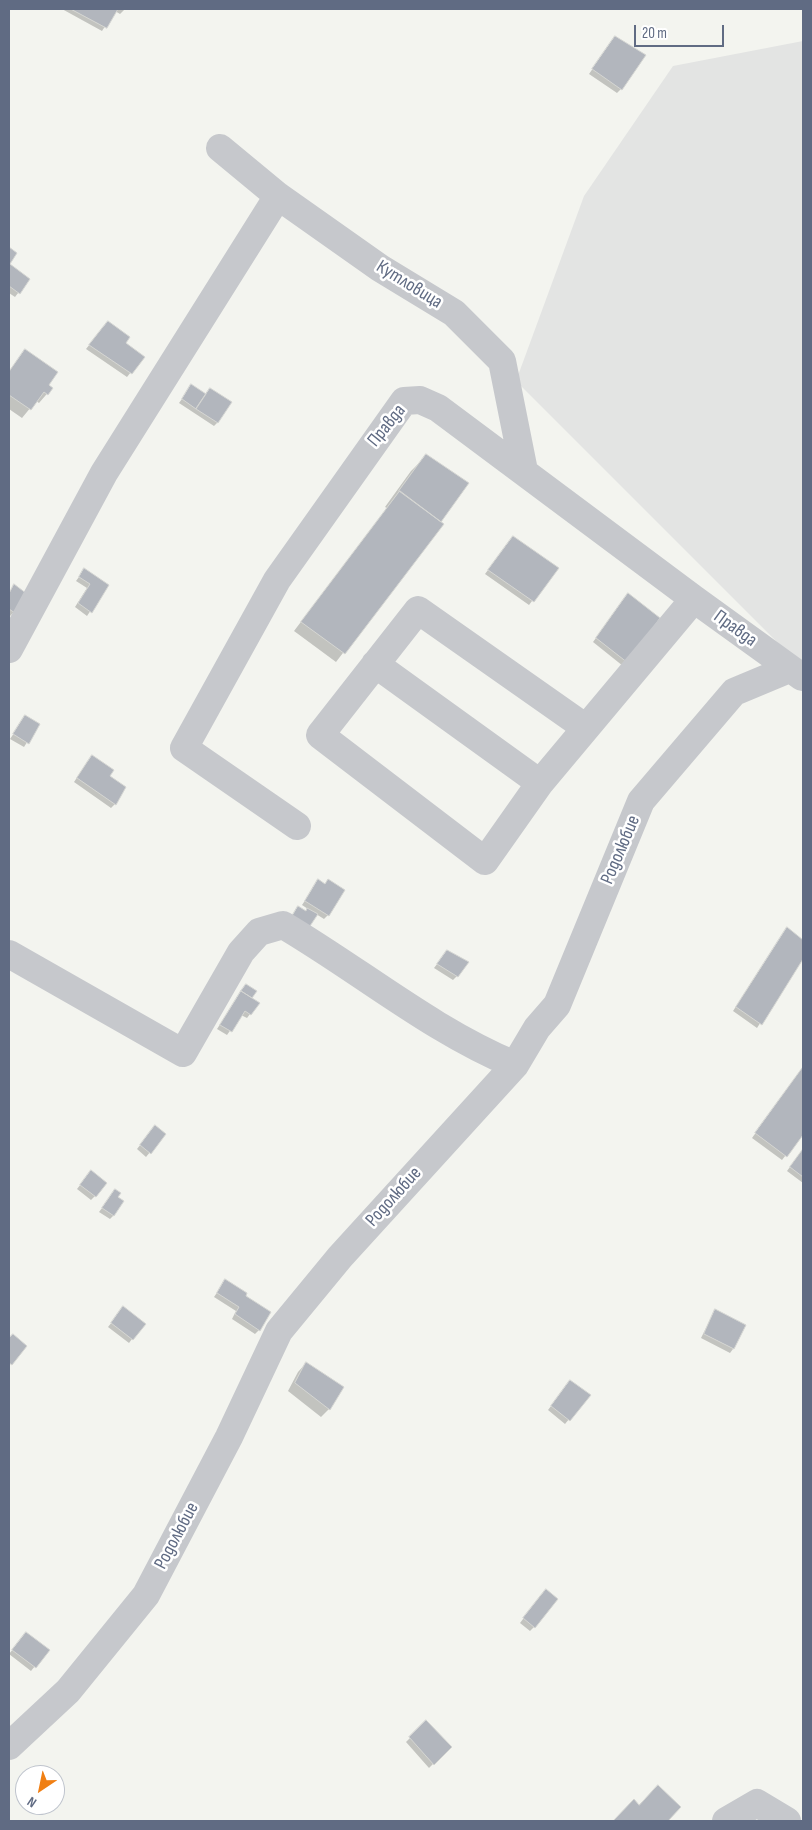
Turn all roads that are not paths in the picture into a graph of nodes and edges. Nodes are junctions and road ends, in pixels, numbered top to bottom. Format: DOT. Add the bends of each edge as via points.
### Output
graph roads {
  1 [pos="220,148"];
  2 [pos="278,196"];
  3 [pos="524,471"];
  4 [pos="694,599"];
  5 [pos="9,649"];
  6 [pos="374,664"];
  7 [pos="796,673"];
  8 [pos="586,728"];
  9 [pos="540,783"];
  10 [pos="297,826"];
  11 [pos="9,954"];
  12 [pos="515,1065"];
  13 [pos="9,1746"];
  14 [pos="726,1821"];
  15 [pos="787,1821"];
  1 -- 2 [label="street, Кутловица"];
  2 -- 3 [label="street, Кутловица" via="380,268 454,313 502,361"];
  2 -- 5 [label="street" via="104,474"];
  3 -- 4 [label="street, Правда"];
  3 -- 10 [label="street, Правда" via="438,408 420,400 404,401 277,580 184,748"];
  4 -- 7 [label="street, Правда"];
  4 -- 8 [label="street"];
  6 -- 8 [label="street" via="418,610"];
  6 -- 9 [label="street"];
  6 -- 9 [label="street" via="320,735 485,860"];
  7 -- 12 [label="street, Родолюбие" via="734,692 642,801 557,1004 537,1028"];
  8 -- 9 [label="street"];
  11 -- 12 [label="street" via="183,1054 241,952 258,932 283,925 441,1029"];
  12 -- 13 [label="street, Родолюбие" via="353,1242 279,1331 229,1437 146,1595 68,1691"];
  14 -- 15 [label="street" via="757,1803"];
}
